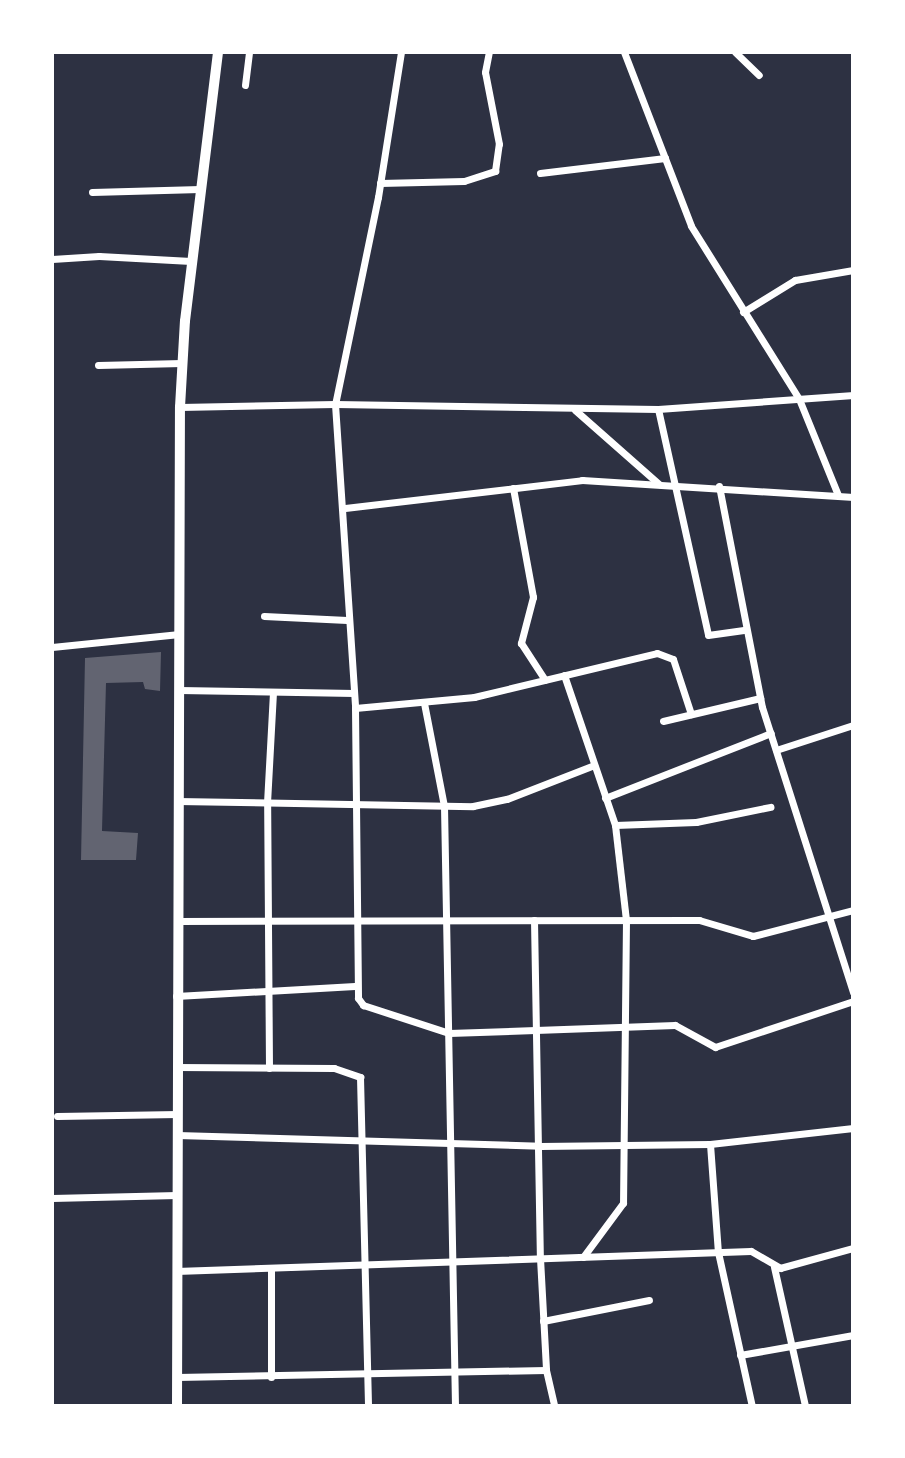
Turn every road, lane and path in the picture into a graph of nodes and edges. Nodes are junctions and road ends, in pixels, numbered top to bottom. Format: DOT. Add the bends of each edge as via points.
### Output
graph roads {
  1 [pos="218,52"];
  2 [pos="249,52"];
  3 [pos="401,52"];
  4 [pos="489,52"];
  5 [pos="624,52"];
  6 [pos="735,52"];
  7 [pos="759,75"];
  8 [pos="245,85"];
  9 [pos="665,158"];
  10 [pos="540,173"];
  11 [pos="380,183"];
  12 [pos="200,189"];
  13 [pos="92,192"];
  14 [pos="52,259"];
  15 [pos="191,261"];
  16 [pos="853,270"];
  17 [pos="743,312"];
  18 [pos="182,363"];
  19 [pos="98,365"];
  20 [pos="853,395"];
  21 [pos="799,399"];
  22 [pos="335,404"];
  23 [pos="180,407"];
  24 [pos="574,409"];
  25 [pos="658,409"];
  26 [pos="661,485"];
  27 [pos="719,486"];
  28 [pos="678,487"];
  29 [pos="513,488"];
  30 [pos="838,495"];
  31 [pos="853,497"];
  32 [pos="345,508"];
  33 [pos="264,616"];
  34 [pos="347,620"];
  35 [pos="744,630"];
  36 [pos="179,634"];
  37 [pos="52,647"];
  38 [pos="564,675"];
  39 [pos="545,680"];
  40 [pos="179,690"];
  41 [pos="273,692"];
  42 [pos="354,693"];
  43 [pos="760,698"];
  44 [pos="424,703"];
  45 [pos="355,708"];
  46 [pos="691,714"];
  47 [pos="663,721"];
  48 [pos="853,725"];
  49 [pos="771,733"];
  50 [pos="776,750"];
  51 [pos="594,765"];
  52 [pos="605,798"];
  53 [pos="177,801"];
  54 [pos="267,803"];
  55 [pos="356,805"];
  56 [pos="444,806"];
  57 [pos="770,807"];
  58 [pos="615,825"];
  59 [pos="853,910"];
  60 [pos="827,919"];
  61 [pos="268,920"];
  62 [pos="359,920"];
  63 [pos="534,920"];
  64 [pos="626,920"];
  65 [pos="175,921"];
  66 [pos="446,922"];
  67 [pos="355,986"];
  68 [pos="270,990"];
  69 [pos="853,993"];
  70 [pos="176,996"];
  71 [pos="853,1001"];
  72 [pos="626,1027"];
  73 [pos="449,1033"];
  74 [pos="537,1033"];
  75 [pos="176,1067"];
  76 [pos="269,1068"];
  77 [pos="178,1114"];
  78 [pos="57,1116"];
  79 [pos="853,1128"];
  80 [pos="176,1135"];
  81 [pos="360,1140"];
  82 [pos="450,1140"];
  83 [pos="627,1144"];
  84 [pos="710,1144"];
  85 [pos="540,1146"];
  86 [pos="177,1195"];
  87 [pos="52,1198"];
  88 [pos="853,1248"];
  89 [pos="718,1252"];
  90 [pos="583,1257"];
  91 [pos="540,1258"];
  92 [pos="451,1261"];
  93 [pos="361,1264"];
  94 [pos="774,1267"];
  95 [pos="271,1268"];
  96 [pos="176,1271"];
  97 [pos="649,1300"];
  98 [pos="543,1321"];
  99 [pos="853,1335"];
  100 [pos="792,1346"];
  101 [pos="740,1355"];
  102 [pos="454,1369"];
  103 [pos="546,1370"];
  104 [pos="366,1373"];
  105 [pos="177,1377"];
  106 [pos="271,1377"];
  107 [pos="177,1406"];
  108 [pos="368,1406"];
  109 [pos="455,1406"];
  110 [pos="554,1406"];
  111 [pos="752,1406"];
  112 [pos="805,1406"];
  1 -- 12 [label="main road"];
  2 -- 8 [label="street"];
  3 -- 11 [label="street"];
  4 -- 11 [label="street" via="485,72 500,159 495,171 464,181"];
  5 -- 9 [label="street"];
  6 -- 7 [label="street"];
  9 -- 10 [label="street"];
  9 -- 17 [label="street" via="691,226"];
  11 -- 22 [label="street"];
  12 -- 13 [label="street"];
  12 -- 15 [label="main road"];
  14 -- 15 [label="street"];
  15 -- 18 [label="main road"];
  16 -- 17 [label="street" via="795,280"];
  17 -- 21 [label="street"];
  18 -- 19 [label="street"];
  18 -- 23 [label="main road"];
  20 -- 21 [label="street"];
  21 -- 25 [label="street"];
  21 -- 30 [label="street"];
  22 -- 23 [label="street"];
  22 -- 24 [label="street"];
  22 -- 32 [label="street"];
  23 -- 36 [label="main road"];
  24 -- 25 [label="street"];
  24 -- 26 [label="street"];
  25 -- 28 [label="street"];
  26 -- 28 [label="street"];
  26 -- 29 [label="street" via="582,480"];
  27 -- 28 [label="street"];
  27 -- 30 [label="street"];
  27 -- 35 [label="street"];
  28 -- 35 [label="street" via="708,635"];
  29 -- 32 [label="street"];
  29 -- 39 [label="street" via="533,597 521,643"];
  30 -- 31 [label="street"];
  32 -- 34 [label="street"];
  33 -- 34 [label="street"];
  34 -- 42 [label="street"];
  35 -- 43 [label="street"];
  36 -- 37 [label="street"];
  36 -- 40 [label="main road"];
  38 -- 39 [label="street"];
  38 -- 46 [label="street" via="666,654 673,659"];
  38 -- 51 [label="street"];
  39 -- 44 [label="street"];
  40 -- 41 [label="street"];
  40 -- 53 [label="main road"];
  41 -- 42 [label="street"];
  41 -- 54 [label="street"];
  42 -- 45 [label="street"];
  43 -- 46 [label="street"];
  43 -- 49 [label="street"];
  44 -- 45 [label="street"];
  44 -- 56 [label="street"];
  45 -- 55 [label="street"];
  46 -- 47 [label="street"];
  48 -- 50 [label="street"];
  49 -- 50 [label="street"];
  49 -- 52 [label="street"];
  50 -- 60 [label="street"];
  51 -- 52 [label="street"];
  51 -- 56 [label="street" via="498,801"];
  52 -- 58 [label="street"];
  53 -- 54 [label="street"];
  53 -- 65 [label="main road"];
  54 -- 55 [label="street"];
  54 -- 61 [label="street"];
  55 -- 56 [label="street"];
  55 -- 62 [label="street"];
  56 -- 66 [label="street"];
  57 -- 58 [label="street" via="696,822"];
  58 -- 64 [label="street"];
  59 -- 60 [label="street"];
  60 -- 64 [label="street" via="753,936 699,920"];
  60 -- 69 [label="street"];
  61 -- 62 [label="street"];
  61 -- 65 [label="street"];
  61 -- 68 [label="street"];
  62 -- 66 [label="street"];
  62 -- 67 [label="street"];
  63 -- 64 [label="street"];
  63 -- 66 [label="street"];
  63 -- 74 [label="street"];
  64 -- 72 [label="street"];
  65 -- 70 [label="main road"];
  66 -- 73 [label="street"];
  67 -- 68 [label="street"];
  67 -- 73 [label="street" via="363,1005"];
  68 -- 70 [label="street"];
  68 -- 76 [label="street"];
  70 -- 75 [label="main road"];
  71 -- 72 [label="street" via="715,1047 706,1046 684,1027"];
  72 -- 74 [label="street"];
  72 -- 83 [label="street"];
  73 -- 74 [label="street"];
  73 -- 82 [label="street"];
  74 -- 85 [label="street"];
  75 -- 76 [label="street"];
  75 -- 77 [label="main road"];
  76 -- 81 [label="street" via="356,1073 362,1082"];
  77 -- 78 [label="street"];
  77 -- 80 [label="main road"];
  79 -- 84 [label="street"];
  80 -- 81 [label="street"];
  80 -- 86 [label="main road"];
  81 -- 82 [label="street"];
  81 -- 93 [label="street"];
  82 -- 85 [label="street"];
  82 -- 92 [label="street"];
  83 -- 84 [label="street"];
  83 -- 85 [label="street"];
  83 -- 90 [label="street" via="621,1212"];
  84 -- 89 [label="street"];
  85 -- 91 [label="street"];
  86 -- 87 [label="street"];
  86 -- 96 [label="main road"];
  88 -- 94 [label="street"];
  89 -- 90 [label="street"];
  89 -- 94 [label="street" via="757,1252"];
  89 -- 101 [label="street"];
  90 -- 91 [label="street"];
  91 -- 92 [label="street"];
  91 -- 98 [label="street"];
  92 -- 93 [label="street"];
  92 -- 102 [label="street"];
  93 -- 95 [label="street"];
  93 -- 104 [label="street"];
  94 -- 100 [label="street"];
  95 -- 96 [label="street"];
  95 -- 106 [label="street"];
  96 -- 105 [label="main road"];
  97 -- 98 [label="street"];
  98 -- 103 [label="street"];
  99 -- 100 [label="street"];
  100 -- 101 [label="street"];
  100 -- 112 [label="street"];
  101 -- 111 [label="street"];
  102 -- 103 [label="street"];
  102 -- 104 [label="street"];
  102 -- 109 [label="street"];
  103 -- 110 [label="street"];
  104 -- 106 [label="street"];
  104 -- 108 [label="street"];
  105 -- 106 [label="street"];
  105 -- 107 [label="main road"];
}
